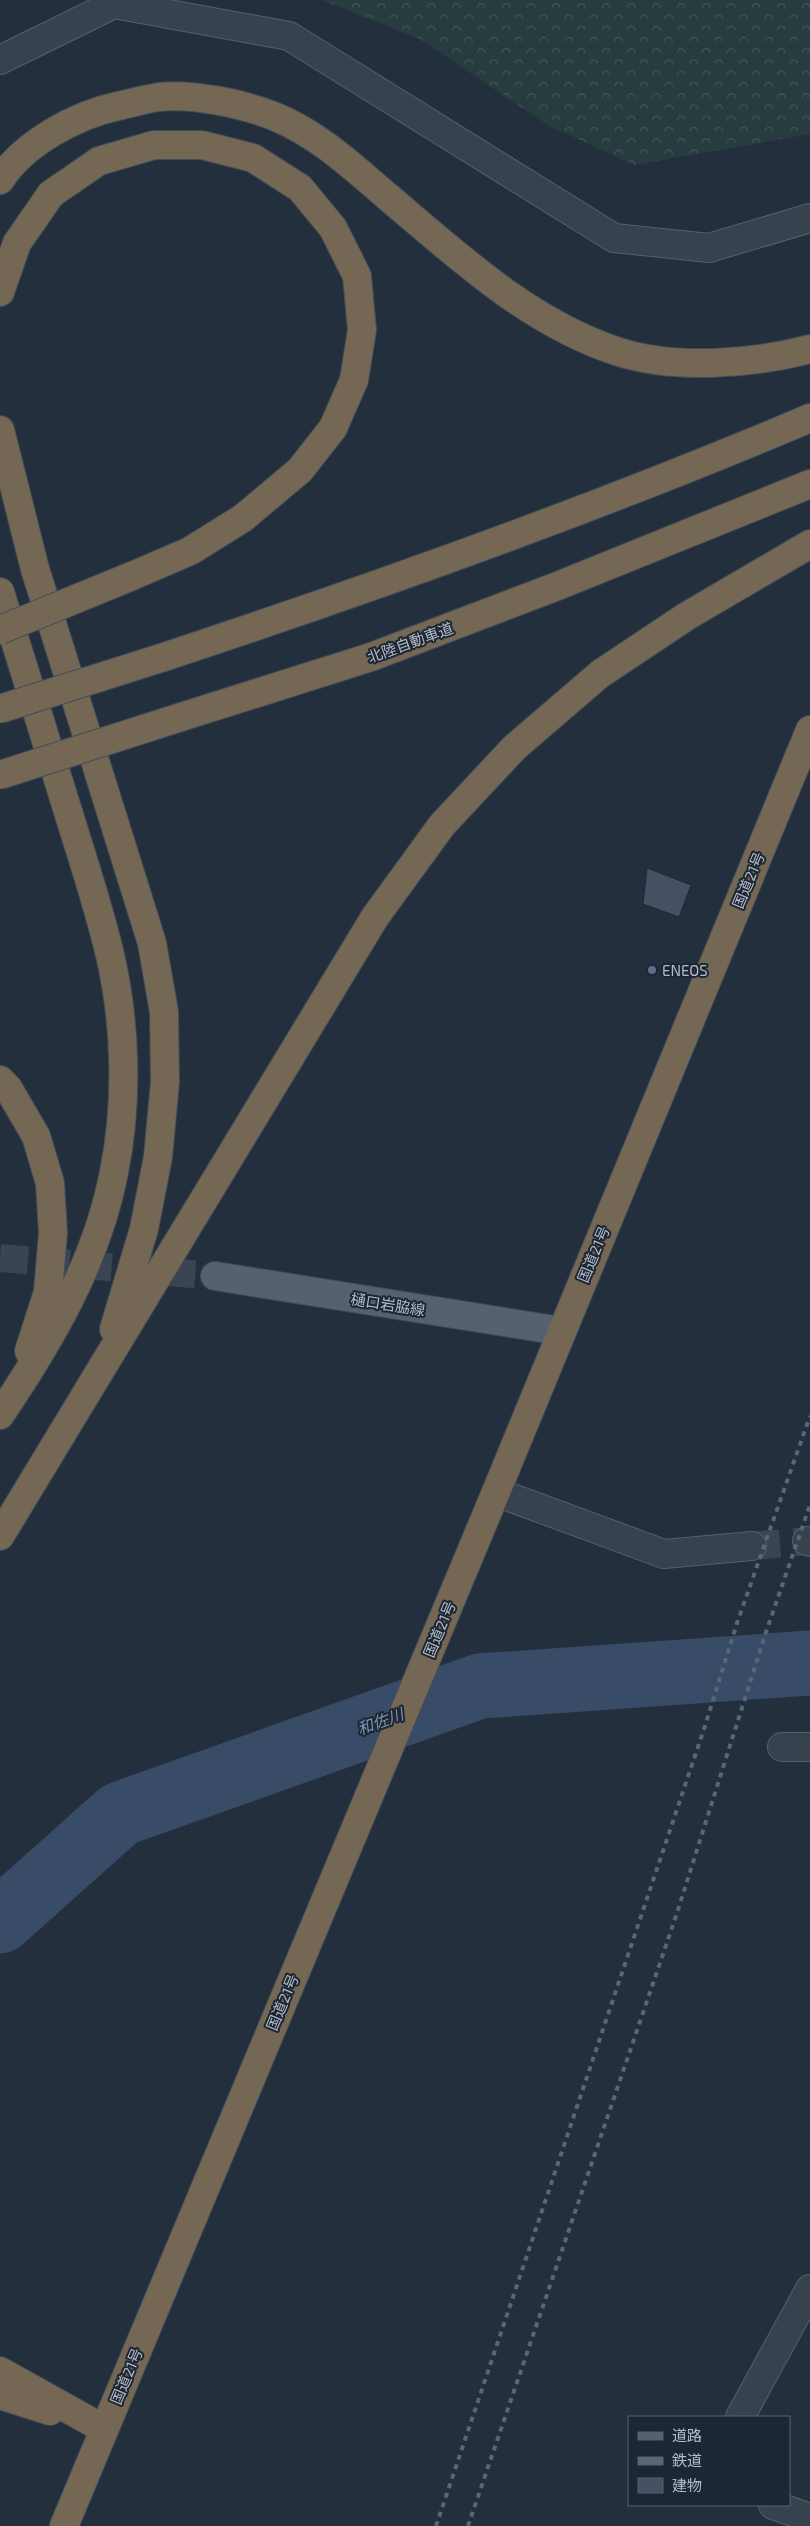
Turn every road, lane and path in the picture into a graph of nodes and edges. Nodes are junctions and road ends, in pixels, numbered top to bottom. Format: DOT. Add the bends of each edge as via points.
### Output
graph roads {
  1 [pos="0,60"];
  2 [pos="0,180"];
  3 [pos="810,218"];
  4 [pos="0,292"];
  5 [pos="810,349"];
  6 [pos="810,418"];
  7 [pos="0,430"];
  8 [pos="810,484"];
  9 [pos="810,544"];
  10 [pos="0,592"];
  11 [pos="0,630"];
  12 [pos="0,709"];
  13 [pos="810,730"];
  14 [pos="0,775"];
  15 [pos="0,1080"];
  16 [pos="215,1276"];
  17 [pos="561,1331"];
  18 [pos="96,1382"];
  19 [pos="0,1414"];
  20 [pos="496,1492"];
  21 [pos="0,1536"];
  22 [pos="752,1546"];
  23 [pos="782,1747"];
  24 [pos="810,1747"];
  25 [pos="810,2289"];
  26 [pos="0,2371"];
  27 [pos="0,2395"];
  28 [pos="741,2416"];
  29 [pos="104,2429"];
  30 [pos="776,2506"];
  31 [pos="810,2518"];
  32 [pos="64,2526"];
  1 -- 3 [label="street" via="114,4 289,36 614,238 709,248"];
  2 -- 5 [label="highway" via="6,170 49,134 102,110 160,97 213,99 276,117 328,146 515,301 566,329 619,352 673,362 737,361"];
  4 -- 11 [label="highway, bridge" via="18,243 51,194 99,161 154,145 202,145 254,158 300,188 333,228 357,276 362,330 354,380 333,428 300,470 243,518 190,551"];
  6 -- 12 [label="highway, bridge" via="534,529 350,596"];
  7 -- 18 [label="highway" via="35,569 152,944 164,1012 165,1082 158,1157 144,1230"];
  8 -- 14 [label="highway, 北陸自動車道, bridge" via="555,588 371,657"];
  9 -- 18 [label="highway" via="687,616 600,674 514,748 442,825 376,917"];
  10 -- 19 [label="highway" via="110,957 121,1031 122,1100 114,1172 98,1232 72,1299 36,1362"];
  13 -- 17 [label="highway, 国道21号"];
  15 -- 19 [label="highway" via="36,1136 50,1183 53,1233 48,1292 28,1355"];
  16 -- 17 [label="main road, 樋口岩脇線"];
  17 -- 20 [label="highway, 国道21号"];
  18 -- 21 [label="highway"];
  20 -- 22 [label="street" via="664,1554"];
  20 -- 29 [label="highway, 国道21号"];
  23 -- 24 [label="street"];
  25 -- 28 [label="street"];
  26 -- 29 [label="highway"];
  27 -- 29 [label="highway"];
  29 -- 32 [label="highway, 国道21号"];
  30 -- 31 [label="street"];
}
